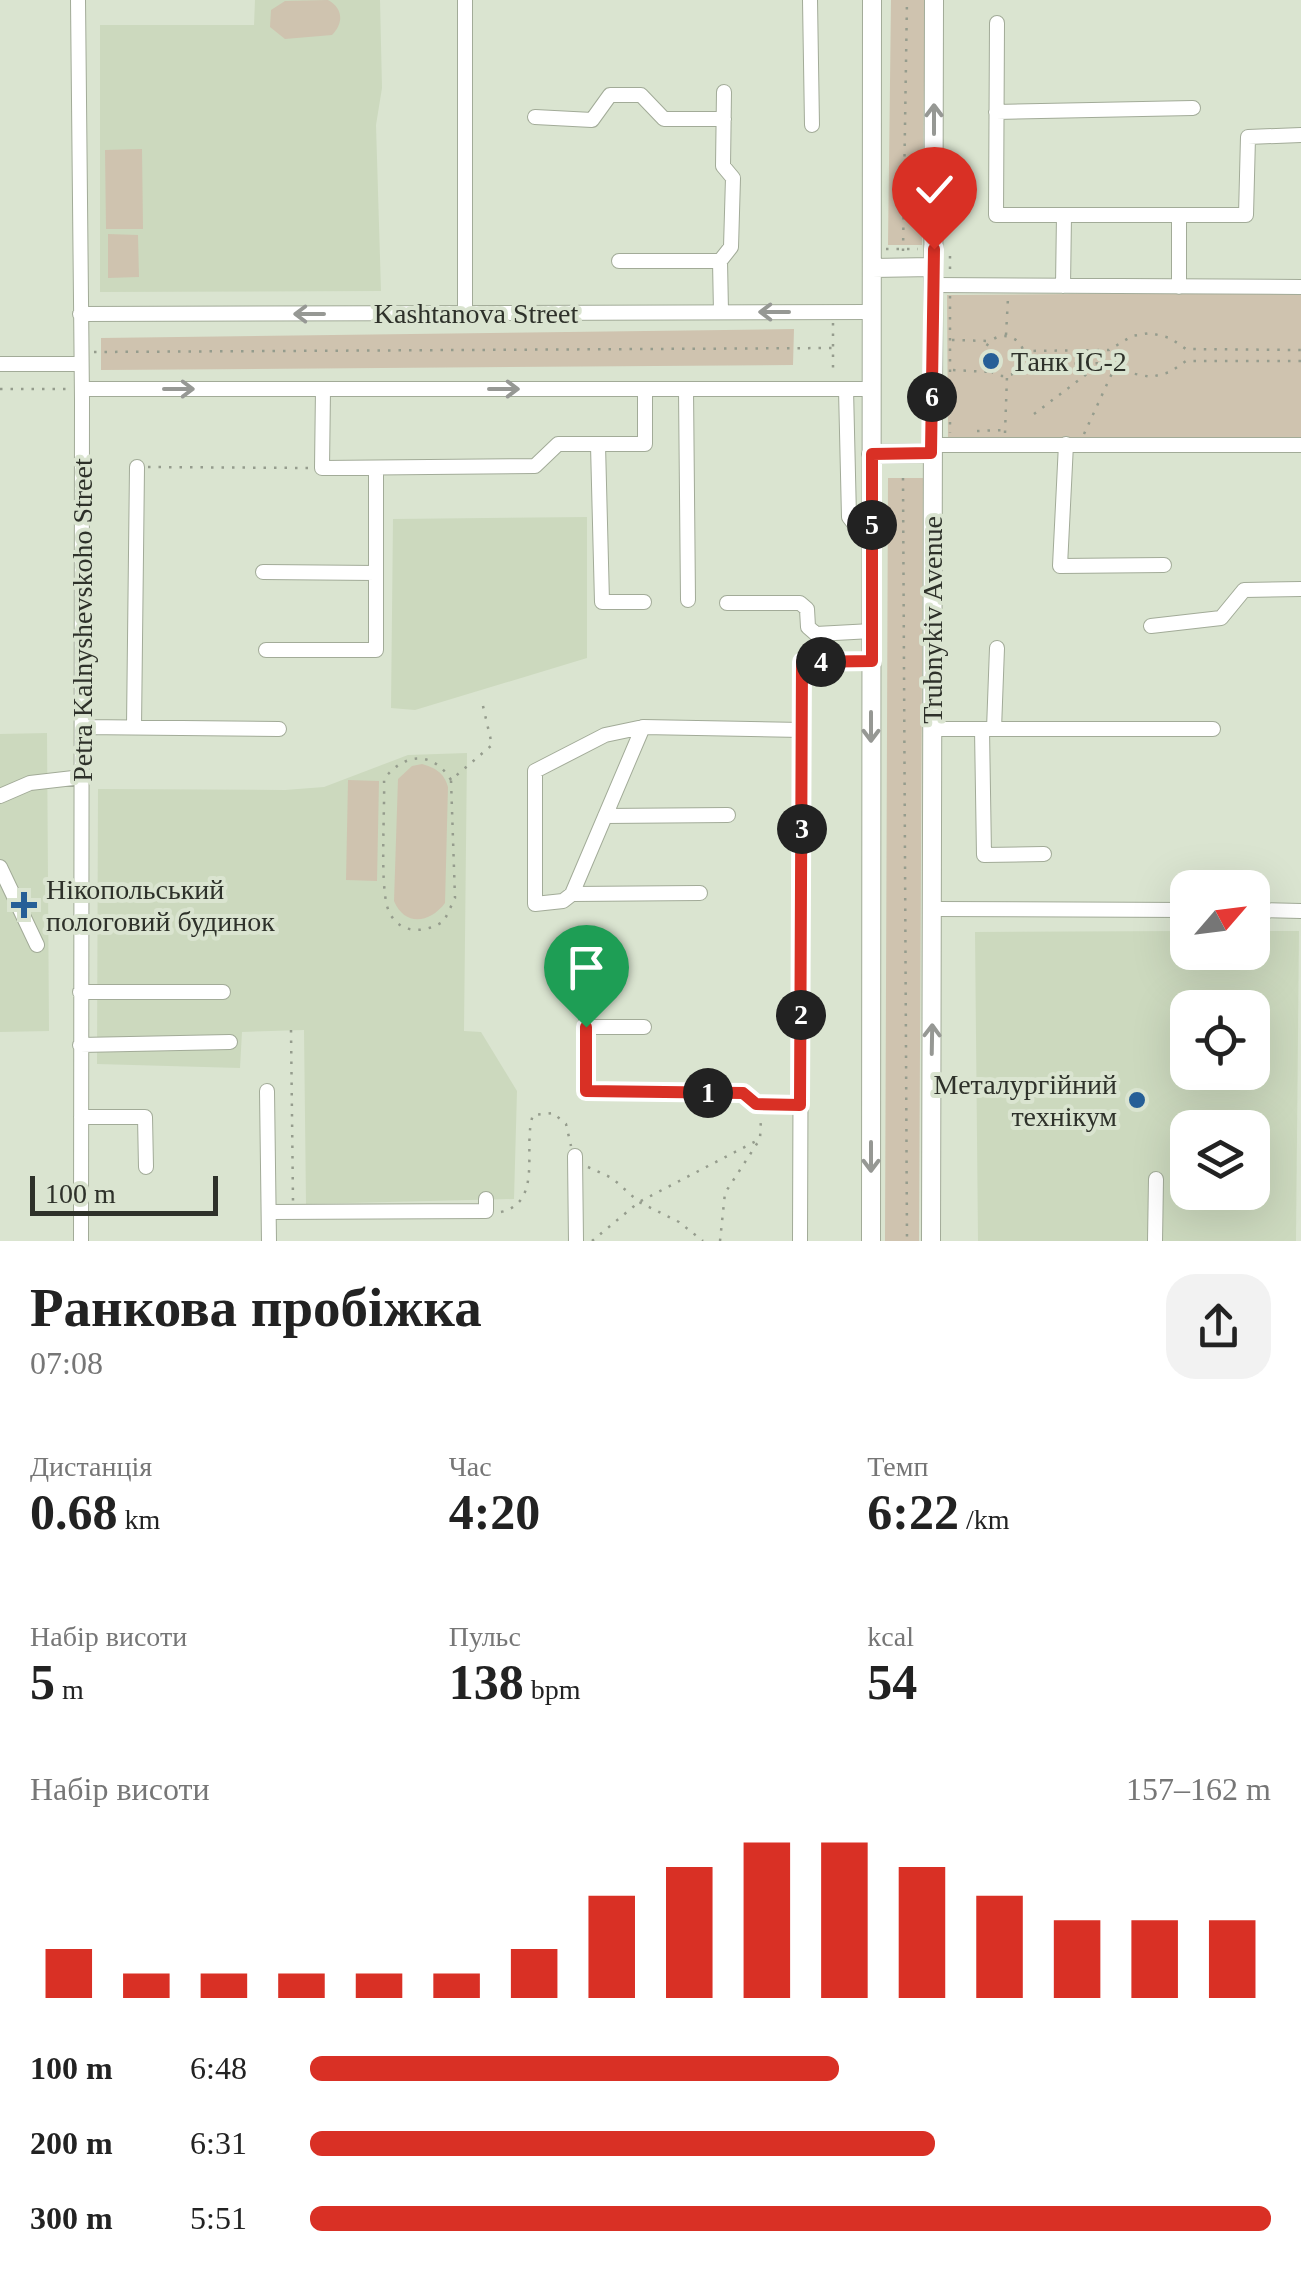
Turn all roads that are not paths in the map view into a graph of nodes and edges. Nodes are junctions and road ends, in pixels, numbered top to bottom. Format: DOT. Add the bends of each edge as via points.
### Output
graph roads {
  1 [pos="78,0"];
  2 [pos="465,0"];
  3 [pos="810,0"];
  4 [pos="872,0"];
  5 [pos="934,0"];
  6 [pos="997,23"];
  7 [pos="724,92"];
  8 [pos="1194,108"];
  9 [pos="996,112"];
  10 [pos="535,117"];
  11 [pos="724,119"];
  12 [pos="812,125"];
  13 [pos="1301,135"];
  14 [pos="1064,215"];
  15 [pos="1179,215"];
  16 [pos="872,258"];
  17 [pos="620,261"];
  18 [pos="720,261"];
  19 [pos="933,267"];
  20 [pos="1063,286"];
  21 [pos="1179,287"];
  22 [pos="1301,288"];
  23 [pos="721,312"];
  24 [pos="872,312"];
  25 [pos="465,313"];
  26 [pos="80,314"];
  27 [pos="80,358"];
  28 [pos="0,364"];
  29 [pos="82,389"];
  30 [pos="323,389"];
  31 [pos="645,389"];
  32 [pos="686,389"];
  33 [pos="839,389"];
  34 [pos="871,389"];
  35 [pos="1072,444"];
  36 [pos="598,445"];
  37 [pos="1301,445"];
  38 [pos="931,449"];
  39 [pos="872,454"];
  40 [pos="137,467"];
  41 [pos="376,468"];
  42 [pos="858,529"];
  43 [pos="1164,564"];
  44 [pos="262,572"];
  45 [pos="376,572"];
  46 [pos="1301,589"];
  47 [pos="688,600"];
  48 [pos="644,602"];
  49 [pos="728,603"];
  50 [pos="1151,626"];
  51 [pos="872,631"];
  52 [pos="997,648"];
  53 [pos="266,650"];
  54 [pos="872,661"];
  55 [pos="82,727"];
  56 [pos="134,727"];
  57 [pos="643,727"];
  58 [pos="1213,728"];
  59 [pos="280,729"];
  60 [pos="988,729"];
  61 [pos="802,730"];
  62 [pos="933,730"];
  63 [pos="82,778"];
  64 [pos="0,796"];
  65 [pos="728,815"];
  66 [pos="605,816"];
  67 [pos="1044,854"];
  68 [pos="0,867"];
  69 [pos="700,893"];
  70 [pos="572,894"];
  71 [pos="934,909"];
  72 [pos="1170,910"];
  73 [pos="1270,910"];
  74 [pos="1301,911"];
  75 [pos="38,944"];
  76 [pos="586,954"];
  77 [pos="80,992"];
  78 [pos="223,992"];
  79 [pos="586,1027"];
  80 [pos="644,1027"];
  81 [pos="230,1042"];
  82 [pos="80,1044"];
  83 [pos="267,1091"];
  84 [pos="800,1105"];
  85 [pos="81,1117"];
  86 [pos="575,1156"];
  87 [pos="146,1168"];
  88 [pos="1156,1178"];
  89 [pos="486,1199"];
  90 [pos="269,1212"];
  91 [pos="81,1241"];
  92 [pos="269,1241"];
  93 [pos="576,1241"];
  94 [pos="800,1241"];
  95 [pos="871,1241"];
  96 [pos="930,1241"];
  97 [pos="1155,1241"];
  1 -- 26 [label="street, Petra Kalnyshevskoho Street"];
  2 -- 25 [label="street"];
  3 -- 12 [label="street"];
  4 -- 16 [label="main road"];
  19 -- 5 [label="main road, Trubnykiv Avenue, one-way"];
  6 -- 9 [label="street"];
  7 -- 11 [label="street"];
  8 -- 9 [label="street"];
  9 -- 14 [label="street" via="996,215"];
  10 -- 11 [label="street" via="592,120 610,95 641,95 664,120"];
  11 -- 18 [label="street" via="723,166 732,178 730,247"];
  13 -- 15 [label="street" via="1248,137 1246,214"];
  14 -- 15 [label="street"];
  14 -- 20 [label="street"];
  15 -- 21 [label="street"];
  16 -- 19 [label="main road"];
  16 -- 24 [label="main road"];
  17 -- 18 [label="street"];
  18 -- 23 [label="street"];
  19 -- 20 [label="street" via="1000,286"];
  19 -- 38 [label="main road, Trubnykiv Avenue"];
  20 -- 21 [label="street"];
  21 -- 22 [label="street"];
  24 -- 23 [label="street, Kashtanova Street, one-way"];
  23 -- 25 [label="street, Kashtanova Street"];
  24 -- 34 [label="main road"];
  25 -- 26 [label="street, Kashtanova Street, one-way"];
  26 -- 27 [label="street, Petra Kalnyshevskoho Street"];
  27 -- 28 [label="street"];
  27 -- 29 [label="street, Petra Kalnyshevskoho Street"];
  29 -- 30 [label="street, one-way"];
  29 -- 55 [label="street, Petra Kalnyshevskoho Street"];
  30 -- 31 [label="street, one-way"];
  30 -- 41 [label="street" via="322,468"];
  31 -- 32 [label="street"];
  31 -- 36 [label="street" via="645,444"];
  32 -- 33 [label="street"];
  32 -- 47 [label="street"];
  33 -- 34 [label="street"];
  33 -- 42 [label="street" via="849,517"];
  34 -- 39 [label="main road"];
  35 -- 37 [label="street"];
  35 -- 38 [label="street"];
  35 -- 43 [label="street" via="1060,566"];
  36 -- 41 [label="street" via="558,444 535,466"];
  36 -- 48 [label="street" via="602,602"];
  38 -- 39 [label="main road"];
  38 -- 62 [label="main road, Trubnykiv Avenue"];
  39 -- 51 [label="main road"];
  40 -- 56 [label="street"];
  41 -- 45 [label="street"];
  44 -- 45 [label="street"];
  45 -- 53 [label="street" via="376,650"];
  46 -- 50 [label="street" via="1244,590 1221,618"];
  49 -- 51 [label="street" via="800,603 816,634"];
  51 -- 54 [label="main road"];
  52 -- 60 [label="street"];
  54 -- 61 [label="street" via="802,662"];
  54 -- 95 [label="main road, one-way"];
  55 -- 56 [label="street"];
  55 -- 63 [label="street, Petra Kalnyshevskoho Street"];
  56 -- 59 [label="street"];
  57 -- 61 [label="street"];
  57 -- 66 [label="street"];
  57 -- 70 [label="street" via="606,734 535,772 535,904"];
  58 -- 60 [label="street"];
  60 -- 62 [label="street"];
  60 -- 67 [label="street" via="984,855"];
  61 -- 84 [label="street"];
  62 -- 71 [label="main road, Trubnykiv Avenue"];
  63 -- 64 [label="street" via="30,783"];
  63 -- 77 [label="street, Petra Kalnyshevskoho Street"];
  65 -- 66 [label="street"];
  66 -- 70 [label="street"];
  68 -- 75 [label="street"];
  69 -- 70 [label="street"];
  71 -- 72 [label="street"];
  96 -- 71 [label="main road, Trubnykiv Avenue, one-way"];
  73 -- 74 [label="street"];
  76 -- 79 [label="street"];
  77 -- 78 [label="street"];
  77 -- 82 [label="street, Petra Kalnyshevskoho Street"];
  79 -- 80 [label="street"];
  79 -- 84 [label="street" via="586,1091 743,1093 761,1104"];
  81 -- 82 [label="street"];
  82 -- 85 [label="street, Petra Kalnyshevskoho Street"];
  83 -- 90 [label="street"];
  84 -- 94 [label="street"];
  85 -- 87 [label="street" via="145,1116"];
  85 -- 91 [label="street, Petra Kalnyshevskoho Street"];
  86 -- 93 [label="street"];
  88 -- 97 [label="street"];
  89 -- 90 [label="street" via="486,1212"];
  90 -- 92 [label="street"];
}
